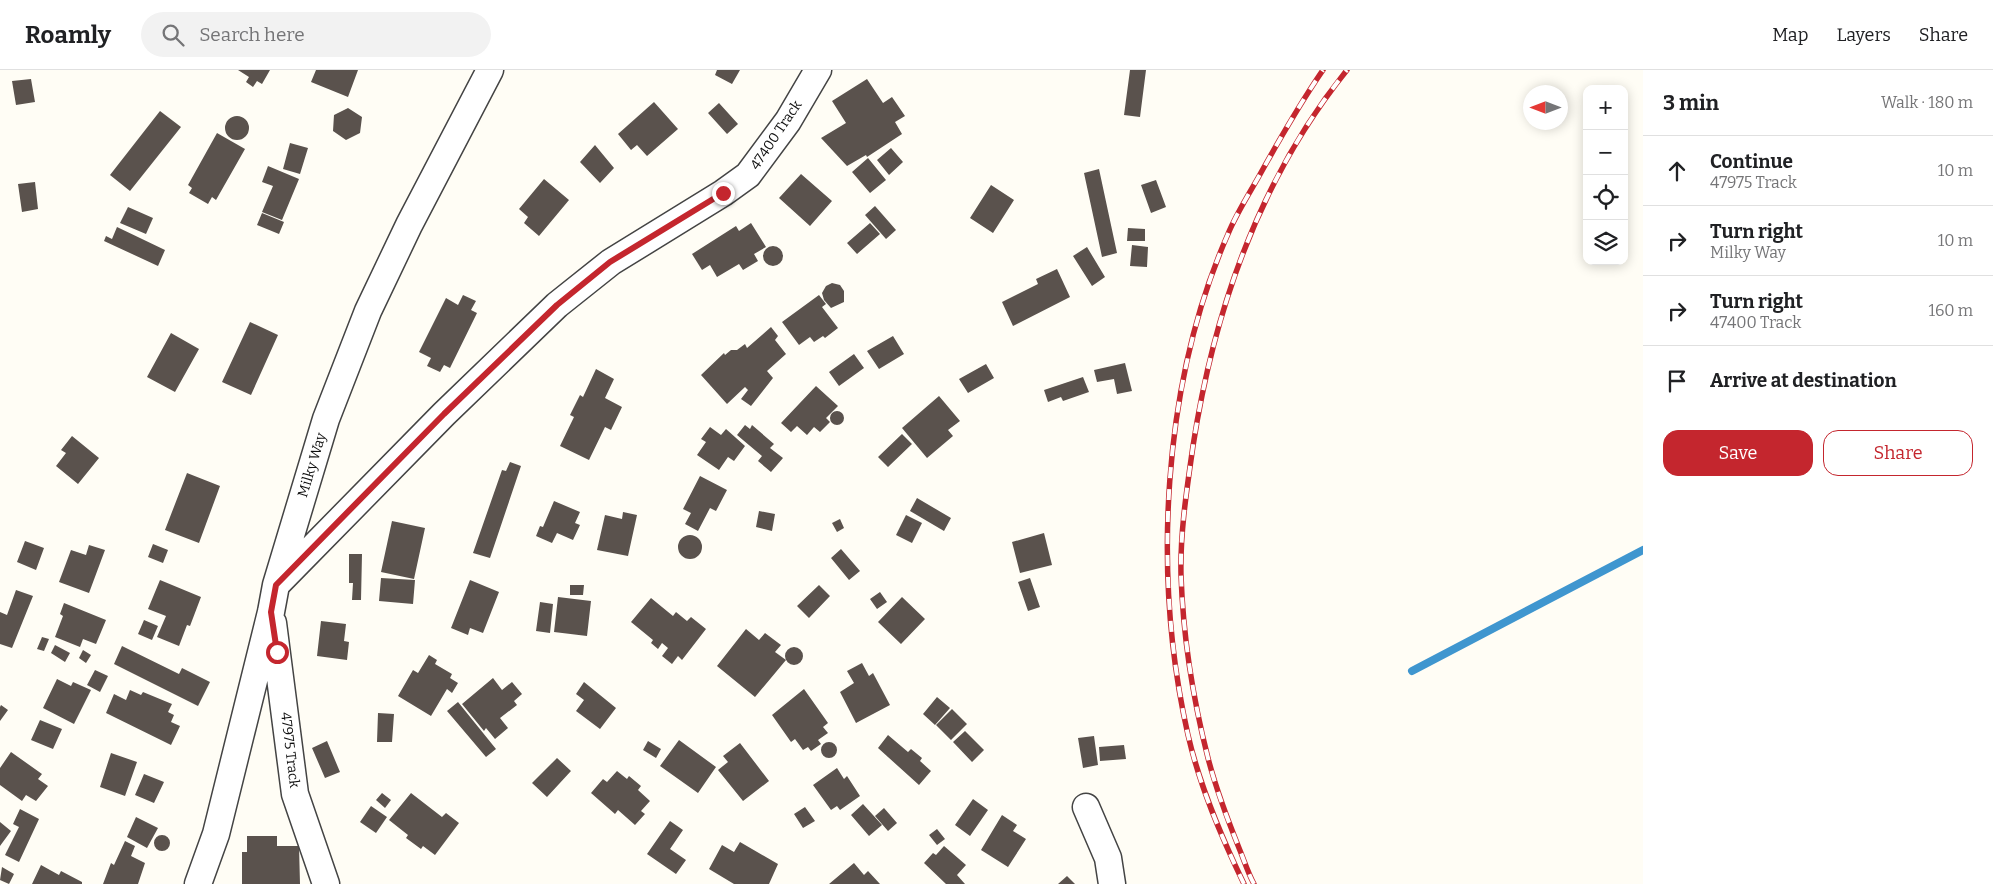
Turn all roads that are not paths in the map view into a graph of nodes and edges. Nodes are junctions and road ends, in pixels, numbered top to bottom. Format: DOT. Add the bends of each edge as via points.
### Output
graph roads {
  1 [pos="490,70"];
  2 [pos="818,70"];
  3 [pos="276,585"];
  4 [pos="271,612"];
  5 [pos="1086,807"];
  6 [pos="198,884"];
  7 [pos="326,884"];
  8 [pos="1112,884"];
  1 -- 3 [label="street, Milky Way" via="368,311 326,419"];
  2 -- 3 [label="street, 47400 Track" via="788,121 748,175 610,262 557,305 444,414"];
  3 -- 4 [label="street, Milky Way"];
  4 -- 6 [label="street, Milky Way" via="216,834"];
  4 -- 7 [label="street, 47975 Track" via="295,794"];
  5 -- 8 [label="street" via="1108,858"];
}
